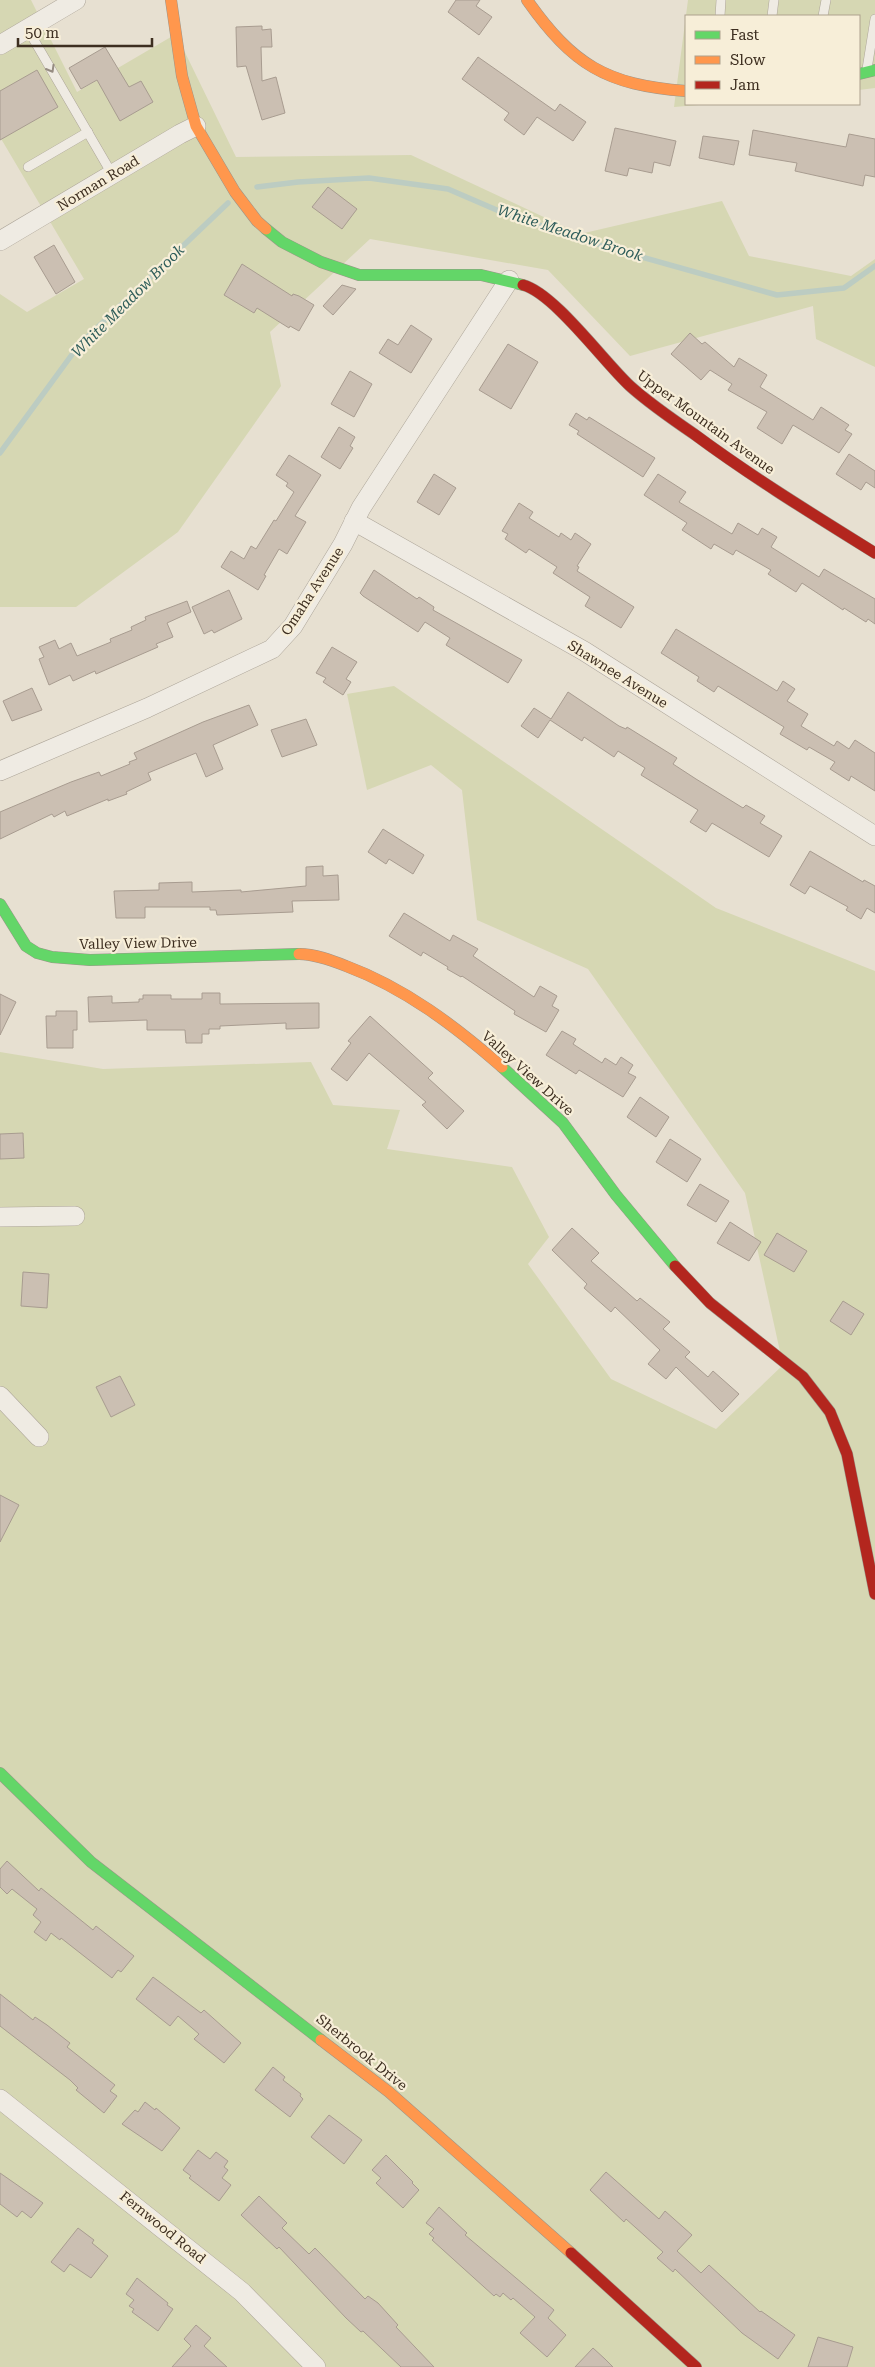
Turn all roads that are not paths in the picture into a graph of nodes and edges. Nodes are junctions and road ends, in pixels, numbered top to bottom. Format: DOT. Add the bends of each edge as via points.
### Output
graph roads {
  1 [pos="76,0"];
  2 [pos="171,0"];
  3 [pos="526,0"];
  4 [pos="721,0"];
  5 [pos="774,0"];
  6 [pos="826,0"];
  7 [pos="720,15"];
  8 [pos="772,15"];
  9 [pos="823,15"];
  10 [pos="875,19"];
  11 [pos="27,28"];
  12 [pos="0,45"];
  13 [pos="867,72"];
  14 [pos="685,91"];
  15 [pos="196,126"];
  16 [pos="88,132"];
  17 [pos="28,167"];
  18 [pos="112,174"];
  19 [pos="0,241"];
  20 [pos="509,280"];
  21 [pos="354,521"];
  22 [pos="875,553"];
  23 [pos="0,771"];
  24 [pos="875,836"];
  25 [pos="0,904"];
  26 [pos="74,1216"];
  27 [pos="0,1217"];
  28 [pos="0,1396"];
  29 [pos="39,1437"];
  30 [pos="875,1594"];
  31 [pos="0,1773"];
  32 [pos="0,2099"];
  33 [pos="316,2367"];
  34 [pos="696,2367"];
  1 -- 11 [label="street"];
  2 -- 15 [label="street, Upper Mountain Avenue" via="182,76"];
  3 -- 14 [label="street" via="562,47 607,76 642,88"];
  4 -- 7 [label="lane"];
  5 -- 8 [label="lane"];
  6 -- 9 [label="lane"];
  10 -- 13 [label="lane"];
  11 -- 12 [label="street"];
  11 -- 16 [label="lane, one-way"];
  15 -- 18 [label="street, Norman Road"];
  15 -- 20 [label="street, Upper Mountain Avenue" via="221,171 258,221 282,242 321,262 359,275 481,275"];
  16 -- 17 [label="lane"];
  16 -- 18 [label="lane"];
  18 -- 19 [label="street, Norman Road"];
  20 -- 21 [label="street, Omaha Avenue"];
  20 -- 22 [label="street, Upper Mountain Avenue" via="530,287 553,303 642,397 747,473"];
  21 -- 23 [label="street, Omaha Avenue" via="293,626 272,649"];
  21 -- 24 [label="street, Shawnee Avenue" via="584,652"];
  25 -- 30 [label="street, Valley View Drive" via="27,947 45,955 114,961 153,957 308,954 331,959 388,982 444,1018 562,1123 641,1227 696,1290 808,1384 829,1410 850,1464 863,1545"];
  26 -- 27 [label="street"];
  28 -- 29 [label="street"];
  31 -- 34 [label="street, Sherbrook Drive" via="91,1862 396,2098"];
  32 -- 33 [label="street, Fernwood Road" via="242,2292"];
}
